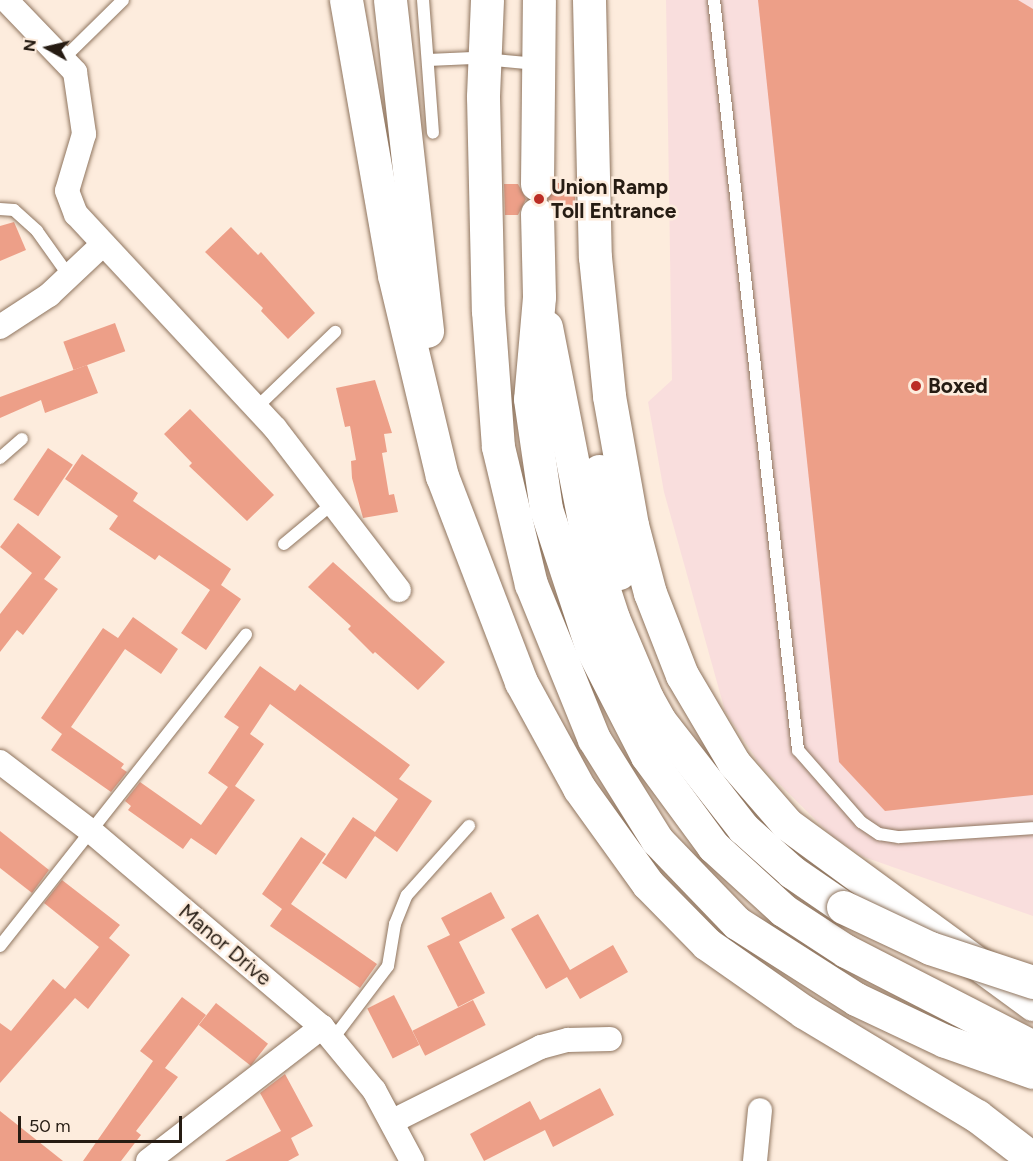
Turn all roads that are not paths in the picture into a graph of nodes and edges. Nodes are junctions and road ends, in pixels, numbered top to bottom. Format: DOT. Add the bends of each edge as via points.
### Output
graph roads {
  1 [pos="123,0"];
  2 [pos="346,0"];
  3 [pos="390,0"];
  4 [pos="423,0"];
  5 [pos="487,0"];
  6 [pos="539,0"];
  7 [pos="589,0"];
  8 [pos="714,0"];
  9 [pos="17,4"];
  10 [pos="484,58"];
  11 [pos="428,60"];
  12 [pos="538,64"];
  13 [pos="69,66"];
  14 [pos="433,133"];
  15 [pos="0,209"];
  16 [pos="102,245"];
  17 [pos="595,257"];
  18 [pos="69,276"];
  19 [pos="539,297"];
  20 [pos="0,327"];
  21 [pos="335,332"];
  22 [pos="256,408"];
  23 [pos="22,439"];
  24 [pos="0,458"];
  25 [pos="332,504"];
  26 [pos="284,544"];
  27 [pos="477,568"];
  28 [pos="399,590"];
  29 [pos="246,635"];
  30 [pos="0,762"];
  31 [pos="698,772"];
  32 [pos="469,826"];
  33 [pos="1033,828"];
  34 [pos="92,832"];
  35 [pos="0,946"];
  36 [pos="1033,981"];
  37 [pos="1033,1004"];
  38 [pos="327,1034"];
  39 [pos="610,1039"];
  40 [pos="1033,1047"];
  41 [pos="1033,1072"];
  42 [pos="760,1110"];
  43 [pos="393,1121"];
  44 [pos="1033,1159"];
  45 [pos="148,1161"];
  46 [pos="412,1161"];
  47 [pos="755,1161"];
  1 -- 13 [label="lane"];
  2 -- 27 [label="highway" via="408,340 451,504"];
  3 -- 27 [label="highway" via="422,299"];
  4 -- 11 [label="lane"];
  5 -- 10 [label="highway"];
  6 -- 12 [label="highway"];
  7 -- 17 [label="highway"];
  8 -- 33 [label="lane" via="798,750 856,817 879,834 899,837"];
  9 -- 13 [label="street"];
  10 -- 11 [label="lane"];
  10 -- 12 [label="lane"];
  10 -- 41 [label="highway" via="494,413 513,519 555,652 623,793 674,861 737,923 856,999 934,1036"];
  11 -- 14 [label="lane"];
  12 -- 19 [label="highway"];
  13 -- 16 [label="street" via="84,134 67,191 76,214"];
  15 -- 18 [label="lane" via="14,210 37,231"];
  16 -- 18 [label="street"];
  16 -- 22 [label="street"];
  17 -- 31 [label="highway" via="593,401 607,520 645,659"];
  17 -- 37 [label="highway" via="609,396 632,525 665,634 712,730 747,780 794,830"];
  18 -- 20 [label="street"];
  19 -- 31 [label="highway" via="582,516 604,594 647,698"];
  19 -- 40 [label="highway" via="530,399 552,533 592,649 662,779 713,846 783,910 846,951"];
  21 -- 22 [label="lane"];
  22 -- 25 [label="street"];
  23 -- 24 [label="lane"];
  25 -- 26 [label="lane"];
  25 -- 28 [label="street"];
  27 -- 44 [label="highway" via="521,682 558,753 601,822 662,899 707,944 746,974 976,1116"];
  29 -- 34 [label="lane"];
  30 -- 34 [label="street, Manor Drive"];
  31 -- 36 [label="highway, bridge" via="759,844 843,907 930,948"];
  32 -- 38 [label="lane" via="407,895 395,924 388,966"];
  34 -- 35 [label="lane"];
  34 -- 38 [label="street, Manor Drive"];
  38 -- 43 [label="street, Manor Drive"];
  38 -- 45 [label="street"];
  39 -- 43 [label="street" via="568,1040 541,1047"];
  42 -- 47 [label="street"];
  43 -- 46 [label="street, Manor Drive"];
}
